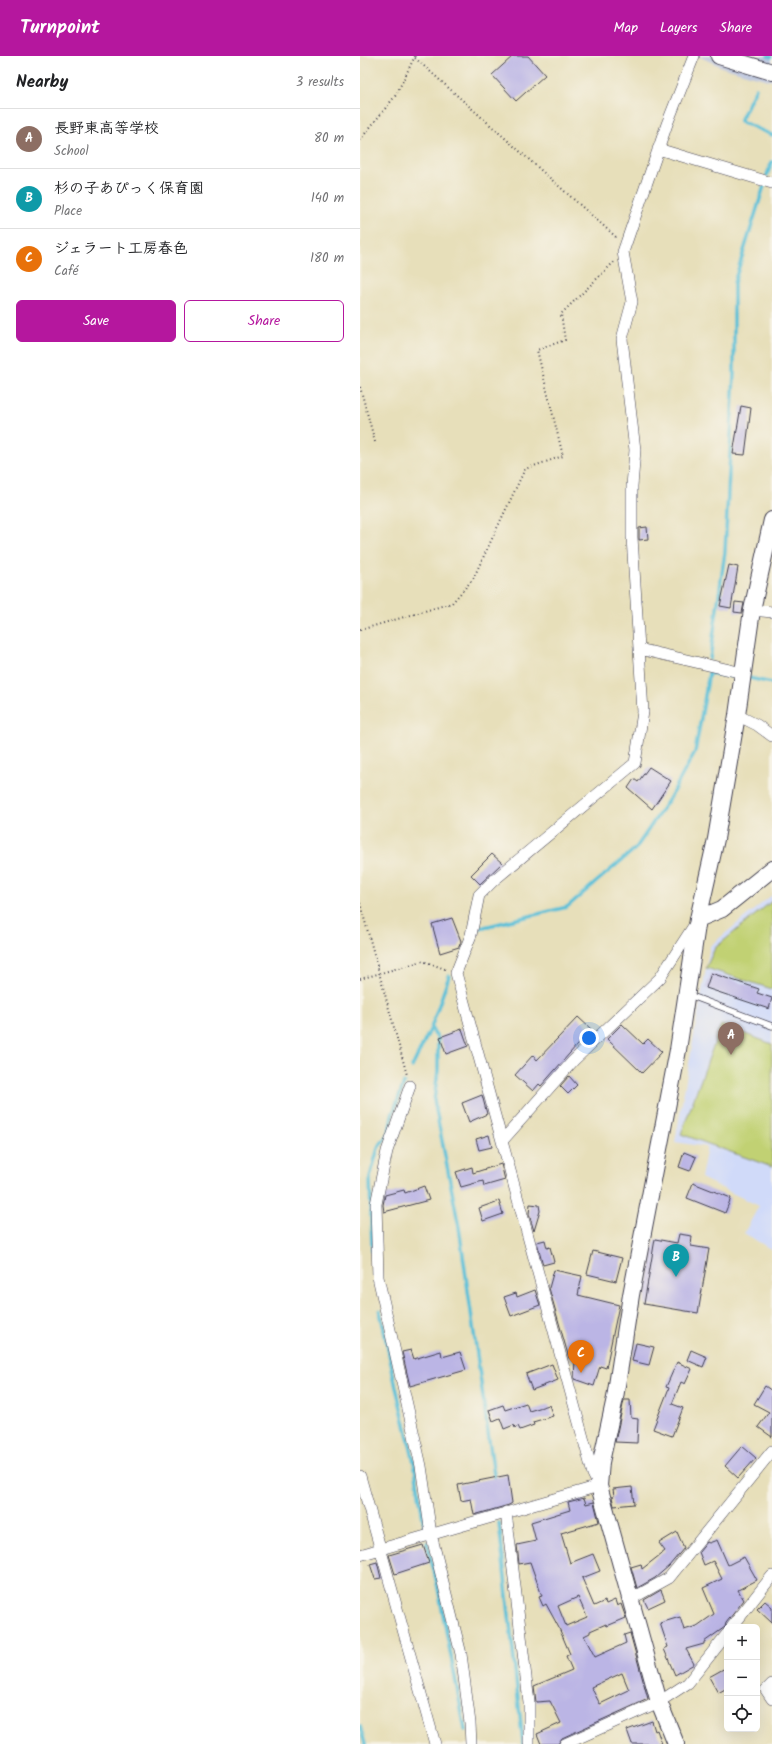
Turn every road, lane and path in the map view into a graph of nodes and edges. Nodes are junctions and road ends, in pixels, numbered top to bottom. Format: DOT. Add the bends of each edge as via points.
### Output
graph roads {
  1 [pos="694,56"];
  2 [pos="719,56"];
  3 [pos="415,57"];
  4 [pos="772,72"];
  5 [pos="360,140"];
  6 [pos="658,149"];
  7 [pos="772,183"];
  8 [pos="624,249"];
  9 [pos="360,387"];
  10 [pos="375,442"];
  11 [pos="772,520"];
  12 [pos="752,610"];
  13 [pos="772,612"];
  14 [pos="360,630"];
  15 [pos="639,649"];
  16 [pos="744,673"];
  17 [pos="737,715"];
  18 [pos="772,736"];
  19 [pos="772,870"];
  20 [pos="360,903"];
  21 [pos="698,919"];
  22 [pos="379,973"];
  23 [pos="456,973"];
  24 [pos="360,979"];
  25 [pos="686,994"];
  26 [pos="772,1026"];
  27 [pos="410,1086"];
  28 [pos="502,1141"];
  29 [pos="772,1452"];
  30 [pos="360,1476"];
  31 [pos="598,1486"];
  32 [pos="506,1512"];
  33 [pos="431,1534"];
  34 [pos="381,1549"];
  35 [pos="360,1555"];
  36 [pos="772,1576"];
  37 [pos="631,1599"];
  38 [pos="734,1624"];
  39 [pos="724,1638"];
  40 [pos="772,1684"];
  41 [pos="772,1699"];
  42 [pos="659,1702"];
  43 [pos="435,1744"];
  44 [pos="471,1744"];
  45 [pos="529,1744"];
  46 [pos="565,1744"];
  47 [pos="676,1744"];
  1 -- 6 [label="street"];
  2 -- 4 [label="street"];
  3 -- 5 [label="path" via="396,95"];
  3 -- 8 [label="path"];
  6 -- 7 [label="street"];
  6 -- 8 [label="street"];
  8 -- 14 [label="path" via="560,314 565,340 537,350 564,456 525,469 473,579 452,603"];
  8 -- 15 [label="street" via="632,302 622,339 635,450 632,537"];
  9 -- 10 [label="path"];
  11 -- 12 [label="street"];
  12 -- 13 [label="street"];
  12 -- 16 [label="street"];
  15 -- 16 [label="street"];
  15 -- 23 [label="street" via="643,712 635,763 479,895 471,935"];
  16 -- 17 [label="street"];
  17 -- 18 [label="street"];
  17 -- 21 [label="street" via="716,839"];
  19 -- 21 [label="street" via="722,909"];
  20 -- 22 [label="path"];
  21 -- 25 [label="street"];
  21 -- 28 [label="street" via="660,978 573,1061"];
  22 -- 23 [label="path" via="423,961"];
  22 -- 24 [label="path"];
  22 -- 27 [label="path"];
  23 -- 28 [label="street"];
  25 -- 26 [label="lane"];
  25 -- 31 [label="street"];
  27 -- 33 [label="street" via="387,1151 376,1204 378,1277 421,1466"];
  28 -- 31 [label="street"];
  29 -- 37 [label="street" via="669,1578"];
  30 -- 34 [label="street"];
  31 -- 32 [label="street"];
  31 -- 37 [label="street"];
  32 -- 33 [label="street"];
  32 -- 45 [label="street" via="529,1702"];
  33 -- 34 [label="street"];
  33 -- 44 [label="street" via="461,1654"];
  34 -- 35 [label="street"];
  34 -- 43 [label="street"];
  36 -- 38 [label="street"];
  37 -- 42 [label="street"];
  39 -- 42 [label="street" via="688,1683"];
  40 -- 41 [label="street" via="766,1690"];
  42 -- 46 [label="street"];
  42 -- 47 [label="street"];
}
